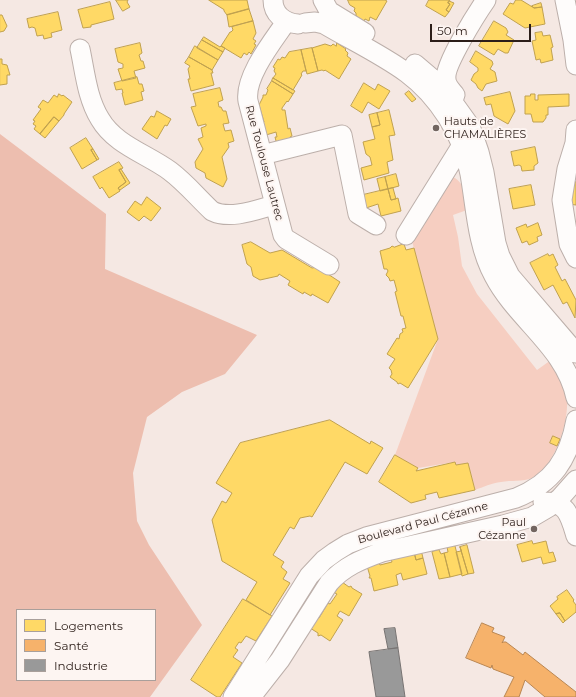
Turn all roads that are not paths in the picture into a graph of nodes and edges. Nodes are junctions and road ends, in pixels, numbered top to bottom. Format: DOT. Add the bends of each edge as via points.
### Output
graph roads {
  1 [pos="273,0"];
  2 [pos="323,0"];
  3 [pos="486,0"];
  4 [pos="564,0"];
  5 [pos="286,22"];
  6 [pos="306,23"];
  7 [pos="80,49"];
  8 [pos="450,60"];
  9 [pos="576,66"];
  10 [pos="421,68"];
  11 [pos="470,126"];
  12 [pos="576,130"];
  13 [pos="462,145"];
  14 [pos="262,155"];
  15 [pos="274,205"];
  16 [pos="376,225"];
  17 [pos="406,235"];
  18 [pos="576,258"];
  19 [pos="329,265"];
  20 [pos="554,352"];
  21 [pos="576,352"];
  22 [pos="576,373"];
  23 [pos="576,398"];
  24 [pos="576,420"];
  25 [pos="576,461"];
  26 [pos="576,480"];
  27 [pos="576,492"];
  28 [pos="434,519"];
  29 [pos="567,522"];
  30 [pos="233,697"];
  31 [pos="251,697"];
  1 -- 5 [label="street" via="274,9"];
  2 -- 6 [label="street" via="317,15"];
  2 -- 10 [label="street" via="329,11"];
  3 -- 8 [label="street"];
  4 -- 9 [label="street"];
  5 -- 6 [label="street" via="299,25"];
  5 -- 14 [label="street, Rue Toulouse Lautrec" via="270,45 248,88 248,101"];
  6 -- 13 [label="street" via="324,24 407,73 438,105"];
  7 -- 15 [label="street" via="88,91 94,107 100,120 117,138 170,171 218,214 230,215"];
  8 -- 10 [label="street" via="438,66"];
  8 -- 11 [label="street" via="446,80 461,103"];
  10 -- 11 [label="street" via="442,87"];
  11 -- 21 [label="street" via="484,172 500,256 515,283"];
  12 -- 18 [label="street" via="562,200 569,244"];
  13 -- 17 [label="street"];
  13 -- 20 [label="street" via="468,165 480,238 489,266 501,288"];
  14 -- 15 [label="street, Rue Toulouse Lautrec"];
  14 -- 16 [label="street" via="342,135 358,214"];
  15 -- 19 [label="street, Rue Toulouse Lautrec" via="284,236"];
  20 -- 22 [label="street"];
  20 -- 23 [label="street" via="570,376"];
  24 -- 28 [label="street, Boulevard Paul Cézanne" via="571,444 562,460 536,489 516,498"];
  25 -- 29 [label="street" via="553,493"];
  26 -- 29 [label="street, Boulevard Paul Cézanne" via="565,493"];
  27 -- 29 [label="street"];
  28 -- 29 [label="street" via="469,520 535,503"];
  28 -- 30 [label="street, Boulevard Paul Cézanne" via="366,537 348,544 324,560 303,584"];
  29 -- 31 [label="street, Boulevard Paul Cézanne" via="532,516 397,549 365,558 351,565 336,575 322,592 280,660"];
}
